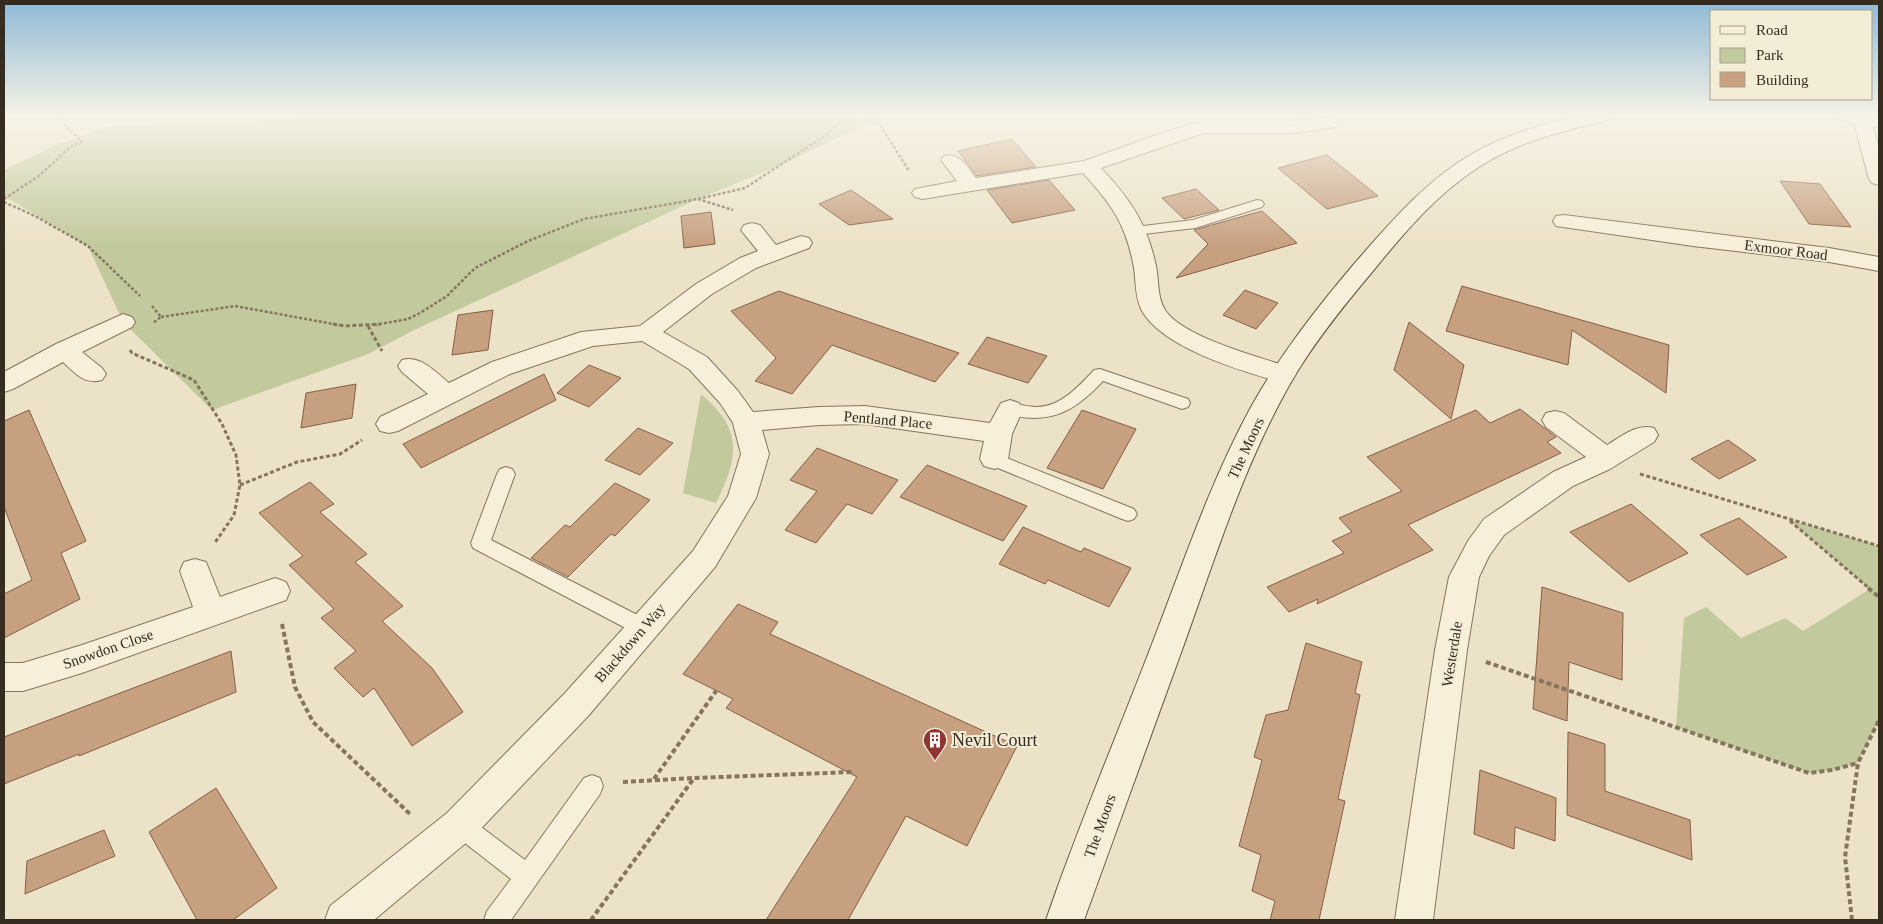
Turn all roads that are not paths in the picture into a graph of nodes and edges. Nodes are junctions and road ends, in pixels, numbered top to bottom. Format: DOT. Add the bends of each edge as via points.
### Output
graph roads {
  1 [pos="1108,159"];
  2 [pos="1479,159"];
  3 [pos="1873,159"];
  4 [pos="951,160"];
  5 [pos="1088,166"];
  6 [pos="1879,179"];
  7 [pos="972,184"];
  8 [pos="922,193"];
  9 [pos="1257,204"];
  10 [pos="1675,216"];
  11 [pos="1564,220"];
  12 [pos="752,230"];
  13 [pos="1135,231"];
  14 [pos="1693,239"];
  15 [pos="802,243"];
  16 [pos="772,254"];
  17 [pos="1879,264"];
  18 [pos="125,333"];
  19 [pos="646,334"];
  20 [pos="65,350"];
  21 [pos="411,366"];
  22 [pos="93,374"];
  23 [pos="1283,374"];
  24 [pos="4,383"];
  25 [pos="446,394"];
  26 [pos="1182,403"];
  27 [pos="1010,409"];
  28 [pos="1554,420"];
  29 [pos="746,422"];
  30 [pos="389,424"];
  31 [pos="1645,435"];
  32 [pos="997,446"];
  33 [pos="1603,460"];
  34 [pos="506,474"];
  35 [pos="1128,514"];
  36 [pos="195,571"];
  37 [pos="275,591"];
  38 [pos="211,613"];
  39 [pos="644,628"];
  40 [pos="4,677"];
  41 [pos="592,786"];
  42 [pos="450,833"];
  43 [pos="526,876"];
  44 [pos="344,920"];
  45 [pos="496,920"];
  46 [pos="1065,920"];
  47 [pos="1414,920"];
  1 -- 5 [label="street"];
  2 -- 23 [label="street, The Moors" via="1442,186 1381,245 1320,318"];
  3 -- 6 [label="street"];
  4 -- 7 [label="street"];
  5 -- 7 [label="street"];
  5 -- 13 [label="street" via="1121,203"];
  7 -- 8 [label="street"];
  9 -- 13 [label="lane" via="1195,224"];
  10 -- 14 [label="street"];
  11 -- 14 [label="street, Exmoor Road"];
  12 -- 16 [label="street"];
  13 -- 23 [label="street" via="1145,268 1146,293 1163,323 1194,342"];
  14 -- 17 [label="street, Exmoor Road"];
  15 -- 16 [label="street"];
  16 -- 19 [label="street" via="748,263 704,289"];
  18 -- 20 [label="street"];
  19 -- 25 [label="street" via="590,338 501,368"];
  19 -- 29 [label="street, Blackdown Way" via="698,363 729,397"];
  20 -- 22 [label="street"];
  20 -- 24 [label="street"];
  21 -- 25 [label="street"];
  23 -- 46 [label="street, The Moors" via="1252,430 1219,506"];
  25 -- 30 [label="street"];
  26 -- 27 [label="lane" via="1100,374 1082,393 1060,407 1038,413"];
  27 -- 32 [label="street"];
  28 -- 33 [label="street"];
  29 -- 32 [label="street, Pentland Place" via="866,415"];
  29 -- 39 [label="street, Blackdown Way" via="755,454 742,498 704,560"];
  31 -- 33 [label="street, Westerdale"];
  32 -- 35 [label="lane"];
  33 -- 47 [label="street, Westerdale" via="1562,479 1494,527 1464,577"];
  34 -- 39 [label="lane" via="480,543"];
  36 -- 38 [label="street"];
  37 -- 38 [label="street, Snowdon Close"];
  38 -- 40 [label="street, Snowdon Close" via="24,677"];
  39 -- 42 [label="street, Blackdown Way" via="577,704"];
  41 -- 43 [label="lane"];
  42 -- 43 [label="lane"];
  42 -- 44 [label="street, Blackdown Way"];
  43 -- 45 [label="lane"];
}
